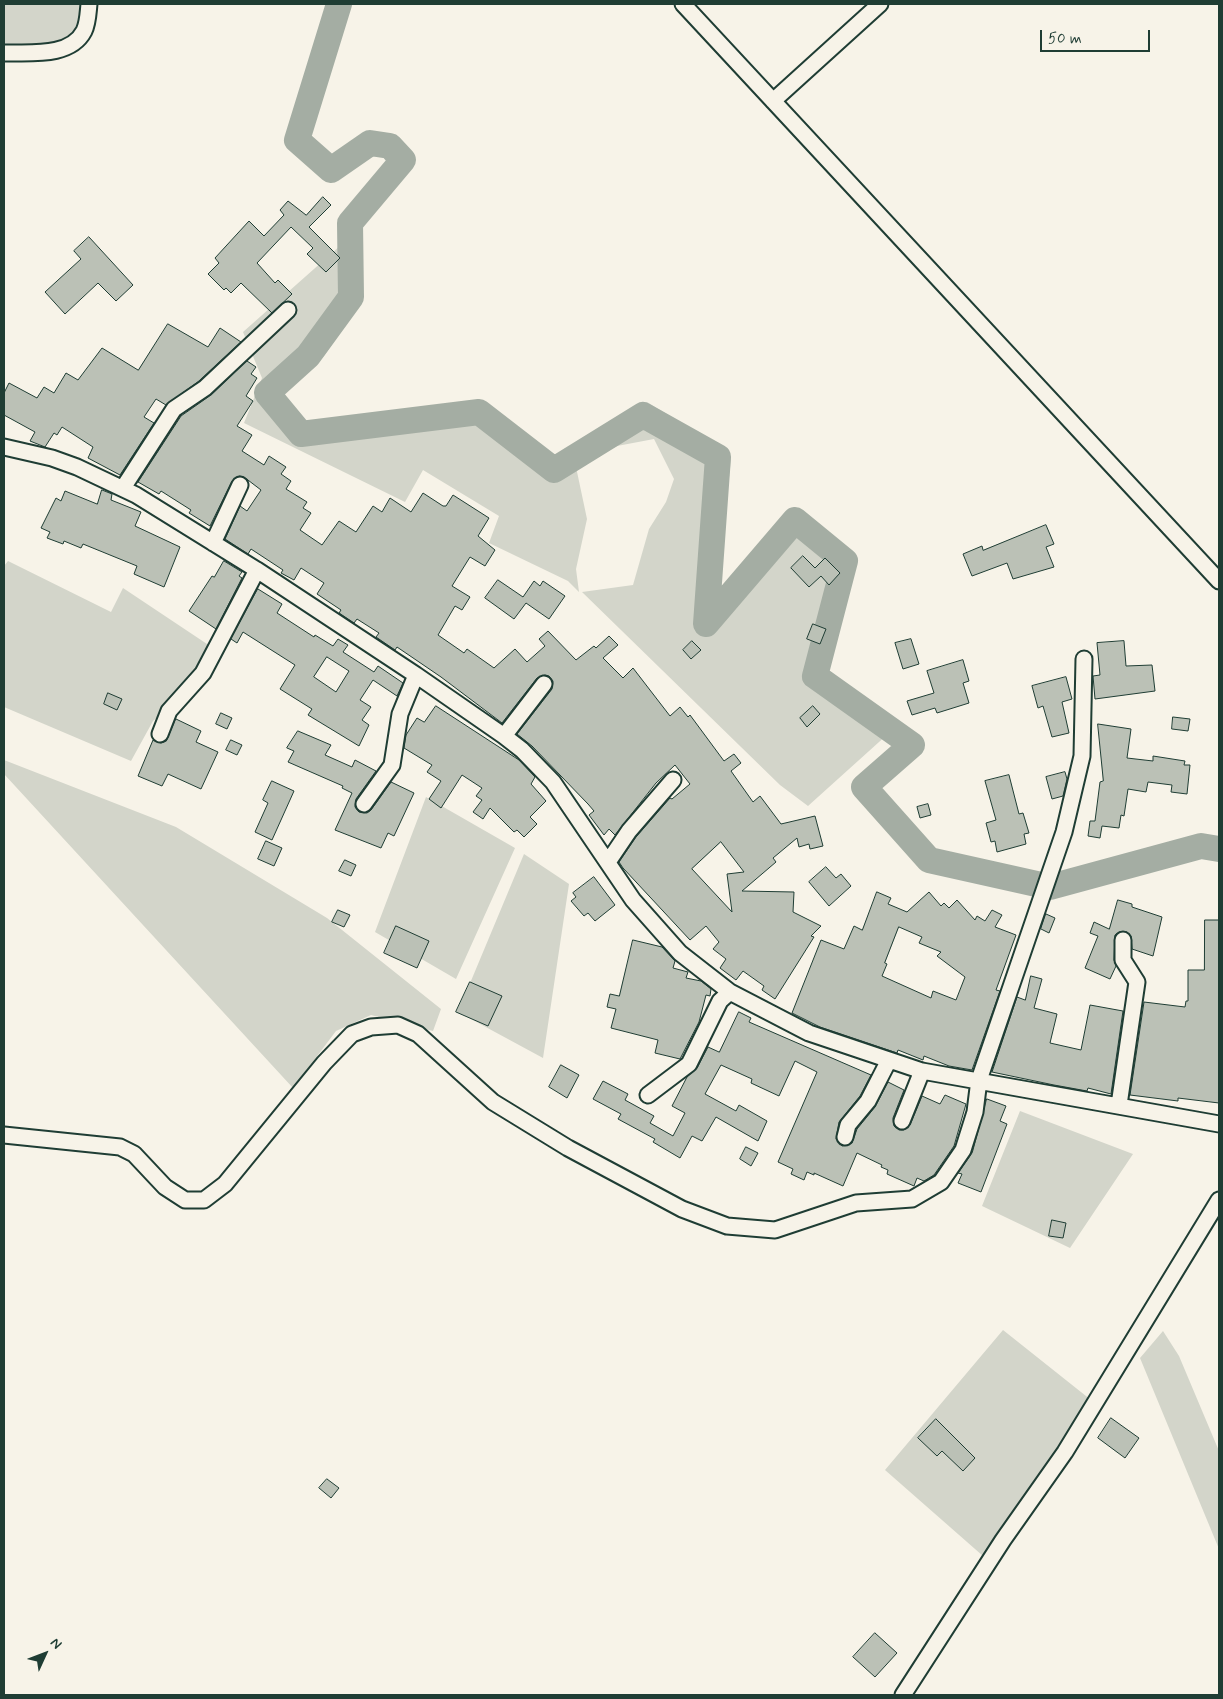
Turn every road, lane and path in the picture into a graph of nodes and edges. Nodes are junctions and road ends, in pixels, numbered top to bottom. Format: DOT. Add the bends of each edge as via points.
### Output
graph roads {
  1 [pos="89,4"];
  2 [pos="683,4"];
  3 [pos="880,4"];
  4 [pos="4,53"];
  5 [pos="773,101"];
  6 [pos="288,310"];
  7 [pos="4,447"];
  8 [pos="240,485"];
  9 [pos="123,488"];
  10 [pos="213,542"];
  11 [pos="257,570"];
  12 [pos="1219,581"];
  13 [pos="1084,659"];
  14 [pos="416,675"];
  15 [pos="544,684"];
  16 [pos="160,734"];
  17 [pos="504,736"];
  18 [pos="673,780"];
  19 [pos="364,804"];
  20 [pos="608,862"];
  21 [pos="1124,940"];
  22 [pos="730,992"];
  23 [pos="889,1060"];
  24 [pos="922,1071"];
  25 [pos="979,1080"];
  26 [pos="648,1095"];
  27 [pos="1119,1105"];
  28 [pos="902,1121"];
  29 [pos="1219,1124"];
  30 [pos="4,1134"];
  31 [pos="845,1137"];
  32 [pos="1219,1200"];
  33 [pos="903,1695"];
  1 -- 4 [label="street" via="83,32 67,47 52,51"];
  2 -- 5 [label="street"];
  3 -- 5 [label="street"];
  5 -- 12 [label="street"];
  6 -- 9 [label="street" via="205,388 174,408"];
  7 -- 9 [label="street" via="52,458"];
  8 -- 10 [label="street"];
  9 -- 10 [label="street"];
  10 -- 11 [label="street"];
  11 -- 14 [label="street"];
  11 -- 16 [label="street" via="203,673 169,711"];
  13 -- 25 [label="street" via="1082,756 1064,832"];
  14 -- 17 [label="street"];
  14 -- 19 [label="street" via="400,714 392,765"];
  15 -- 17 [label="street"];
  17 -- 20 [label="street" via="553,782"];
  18 -- 20 [label="street"];
  20 -- 22 [label="street" via="634,900 680,953"];
  21 -- 27 [label="street" via="1123,960 1137,982"];
  22 -- 23 [label="street" via="809,1033"];
  22 -- 26 [label="street" via="720,1001 689,1064"];
  23 -- 24 [label="street"];
  23 -- 31 [label="street" via="868,1101 848,1125"];
  24 -- 25 [label="street"];
  24 -- 28 [label="street"];
  25 -- 27 [label="street"];
  25 -- 30 [label="street" via="963,1150 941,1182 912,1199 856,1203 775,1230 727,1226 682,1209 568,1148 493,1102 418,1034 398,1025 371,1027 352,1034 225,1184 204,1200 185,1200 165,1187 134,1154 120,1147"];
  27 -- 29 [label="street"];
  32 -- 33 [label="street" via="1065,1452 1003,1540"];
}
